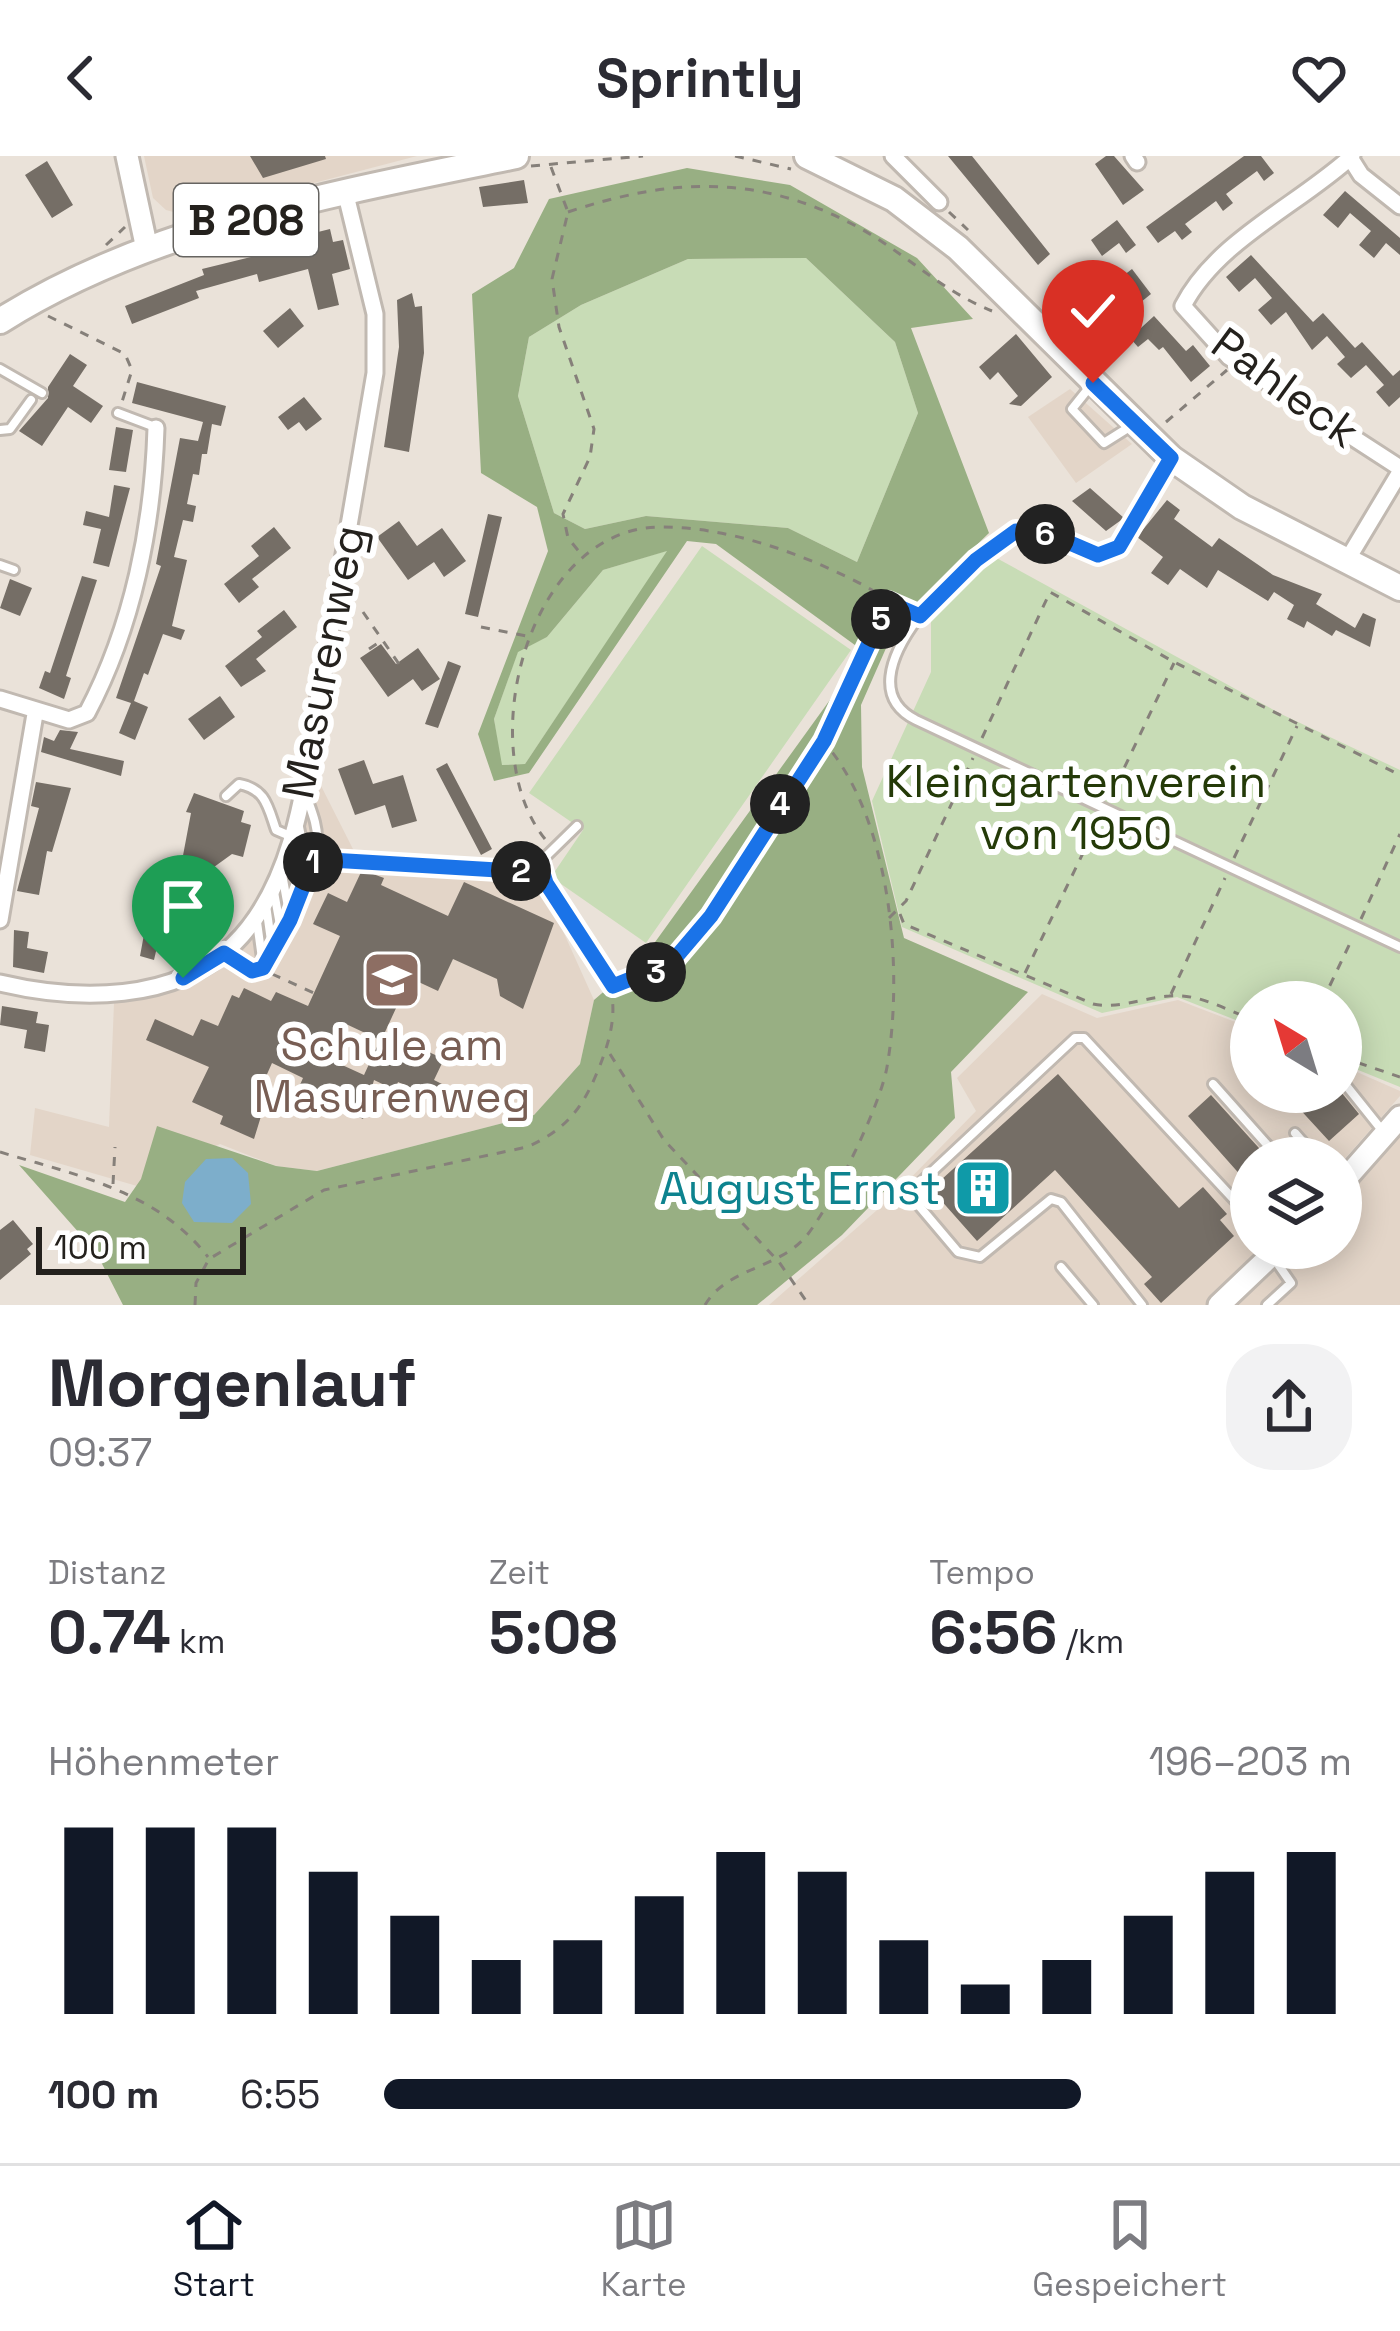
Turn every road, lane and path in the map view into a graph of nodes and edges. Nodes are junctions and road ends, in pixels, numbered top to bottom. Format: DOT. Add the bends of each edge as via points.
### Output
graph roads {
  1 [pos="127,156"];
  2 [pos="643,156"];
  3 [pos="807,156"];
  4 [pos="893,156"];
  5 [pos="1350,157"];
  6 [pos="520,161"];
  7 [pos="551,165"];
  8 [pos="346,195"];
  9 [pos="1400,206"];
  10 [pos="938,207"];
  11 [pos="568,212"];
  12 [pos="970,245"];
  13 [pos="147,249"];
  14 [pos="58,304"];
  15 [pos="1009,317"];
  16 [pos="0,321"];
  17 [pos="1237,362"];
  18 [pos="0,369"];
  19 [pos="42,393"];
  20 [pos="31,400"];
  21 [pos="118,413"];
  22 [pos="1160,427"];
  23 [pos="156,428"];
  24 [pos="0,430"];
  25 [pos="1171,458"];
  26 [pos="1400,470"];
  27 [pos="581,555"];
  28 [pos="1346,562"];
  29 [pos="0,565"];
  30 [pos="14,570"];
  31 [pos="1400,588"];
  32 [pos="1050,592"];
  33 [pos="888,602"];
  34 [pos="363,612"];
  35 [pos="920,616"];
  36 [pos="482,627"];
  37 [pos="533,637"];
  38 [pos="382,640"];
  39 [pos="369,649"];
  40 [pos="399,664"];
  41 [pos="0,699"];
  42 [pos="35,714"];
  43 [pos="824,741"];
  44 [pos="1400,775"];
  45 [pos="302,785"];
  46 [pos="226,796"];
  47 [pos="296,812"];
  48 [pos="577,826"];
  49 [pos="289,839"];
  50 [pos="554,850"];
  51 [pos="314,859"];
  52 [pos="540,863"];
  53 [pos="280,866"];
  54 [pos="309,878"];
  55 [pos="273,885"];
  56 [pos="299,899"];
  57 [pos="906,902"];
  58 [pos="261,909"];
  59 [pos="900,912"];
  60 [pos="889,918"];
  61 [pos="0,920"];
  62 [pos="290,920"];
  63 [pos="282,938"];
  64 [pos="1400,946"];
  65 [pos="224,953"];
  66 [pos="273,957"];
  67 [pos="266,970"];
  68 [pos="0,983"];
  69 [pos="613,986"];
  70 [pos="314,993"];
  71 [pos="1230,1011"];
  72 [pos="607,1051"];
  73 [pos="1362,1064"];
  74 [pos="1400,1077"];
  75 [pos="1213,1084"];
  76 [pos="1362,1098"];
  77 [pos="1393,1126"];
  78 [pos="1295,1133"];
  79 [pos="1260,1137"];
  80 [pos="1299,1137"];
  81 [pos="115,1147"];
  82 [pos="0,1152"];
  83 [pos="1362,1161"];
  84 [pos="113,1186"];
  85 [pos="1230,1195"];
  86 [pos="209,1258"];
  87 [pos="779,1262"];
  88 [pos="1061,1267"];
  89 [pos="1256,1269"];
  90 [pos="1284,1269"];
  91 [pos="195,1305"];
  92 [pos="705,1305"];
  93 [pos="809,1305"];
  94 [pos="1093,1305"];
  95 [pos="1142,1305"];
  96 [pos="1219,1305"];
  97 [pos="1267,1305"];
  1 -- 13 [label="main road"];
  2 -- 7 [label="path"];
  3 -- 25 [label="main road" via="894,200 958,248"];
  4 -- 10 [label="street"];
  5 -- 9 [label="street"];
  5 -- 17 [label="street, Pahleck" via="1194,285 1183,306"];
  6 -- 7 [label="path"];
  6 -- 8 [label="main road, B 208"];
  7 -- 11 [label="path"];
  8 -- 13 [label="main road, B 208"];
  8 -- 45 [label="street, Masurenweg" via="375,314 375,373"];
  10 -- 12 [label="path"];
  11 -- 15 [label="path" via="665,186 710,182 763,194 854,224 935,282"];
  11 -- 27 [label="path" via="552,279 559,327 594,429 590,457 562,514"];
  13 -- 16 [label="main road, B 208"];
  14 -- 21 [label="path" via="41,313 129,359 133,370"];
  17 -- 22 [label="path"];
  17 -- 26 [label="street, Pahleck"];
  18 -- 19 [label="lane"];
  20 -- 24 [label="lane"];
  21 -- 23 [label="lane"];
  23 -- 42 [label="street" via="138,578 97,695 81,719"];
  25 -- 28 [label="main road"];
  25 -- 35 [label="lane" via="1119,547 1098,555 1016,531"];
  26 -- 28 [label="street"];
  27 -- 33 [label="path" via="633,530 702,532 795,555"];
  27 -- 37 [label="path"];
  28 -- 31 [label="main road"];
  29 -- 30 [label="lane"];
  32 -- 44 [label="path"];
  33 -- 35 [label="path"];
  33 -- 43 [label="path"];
  34 -- 38 [label="path"];
  35 -- 64 [label="lane" via="886,676 899,712"];
  36 -- 37 [label="path"];
  37 -- 50 [label="path" via="509,710 512,757 525,802"];
  38 -- 39 [label="path"];
  38 -- 40 [label="path"];
  41 -- 42 [label="street"];
  42 -- 61 [label="street"];
  43 -- 60 [label="path" via="867,810"];
  43 -- 69 [label="path" via="681,952 658,971"];
  45 -- 47 [label="street, Masurenweg"];
  45 -- 51 [label="lane" via="317,832"];
  46 -- 49 [label="lane" via="239,784 252,786"];
  47 -- 49 [label="street, Masurenweg"];
  47 -- 54 [label="lane"];
  48 -- 50 [label="lane"];
  49 -- 53 [label="street, Masurenweg"];
  49 -- 56 [label="lane"];
  50 -- 52 [label="lane"];
  51 -- 52 [label="lane" via="531,872"];
  51 -- 54 [label="lane"];
  52 -- 69 [label="path"];
  53 -- 55 [label="street, Masurenweg"];
  53 -- 62 [label="lane"];
  54 -- 56 [label="lane"];
  55 -- 58 [label="street, Masurenweg"];
  55 -- 63 [label="lane"];
  56 -- 62 [label="lane"];
  57 -- 59 [label="path"];
  58 -- 65 [label="street, Masurenweg"];
  58 -- 66 [label="lane"];
  58 -- 67 [label="lane"];
  59 -- 60 [label="path"];
  59 -- 71 [label="path" via="904,924 1093,1004 1174,995"];
  60 -- 87 [label="path" via="886,1071 824,1208"];
  62 -- 63 [label="lane"];
  63 -- 66 [label="lane"];
  65 -- 67 [label="lane" via="252,971"];
  65 -- 68 [label="street, Masurenweg" via="183,978 132,991 49,992"];
  66 -- 67 [label="lane"];
  67 -- 70 [label="path"];
  69 -- 72 [label="path" via="617,1017"];
  72 -- 86 [label="path" via="583,1107 553,1136 324,1190"];
  72 -- 87 [label="path" via="664,1140"];
  73 -- 74 [label="path"];
  75 -- 79 [label="lane"];
  76 -- 77 [label="lane"];
  77 -- 83 [label="main road"];
  78 -- 80 [label="lane"];
  81 -- 84 [label="path"];
  82 -- 84 [label="path"];
  84 -- 86 [label="path" via="177,1226"];
  85 -- 95 [label="lane" via="1075,1038 920,1183 920,1207 958,1252 980,1257 1051,1199 1061,1202"];
  86 -- 91 [label="path"];
  87 -- 92 [label="path" via="734,1280"];
  87 -- 93 [label="path"];
  88 -- 94 [label="lane"];
  89 -- 96 [label="main road"];
  90 -- 97 [label="lane" via="1291,1282"];
}
